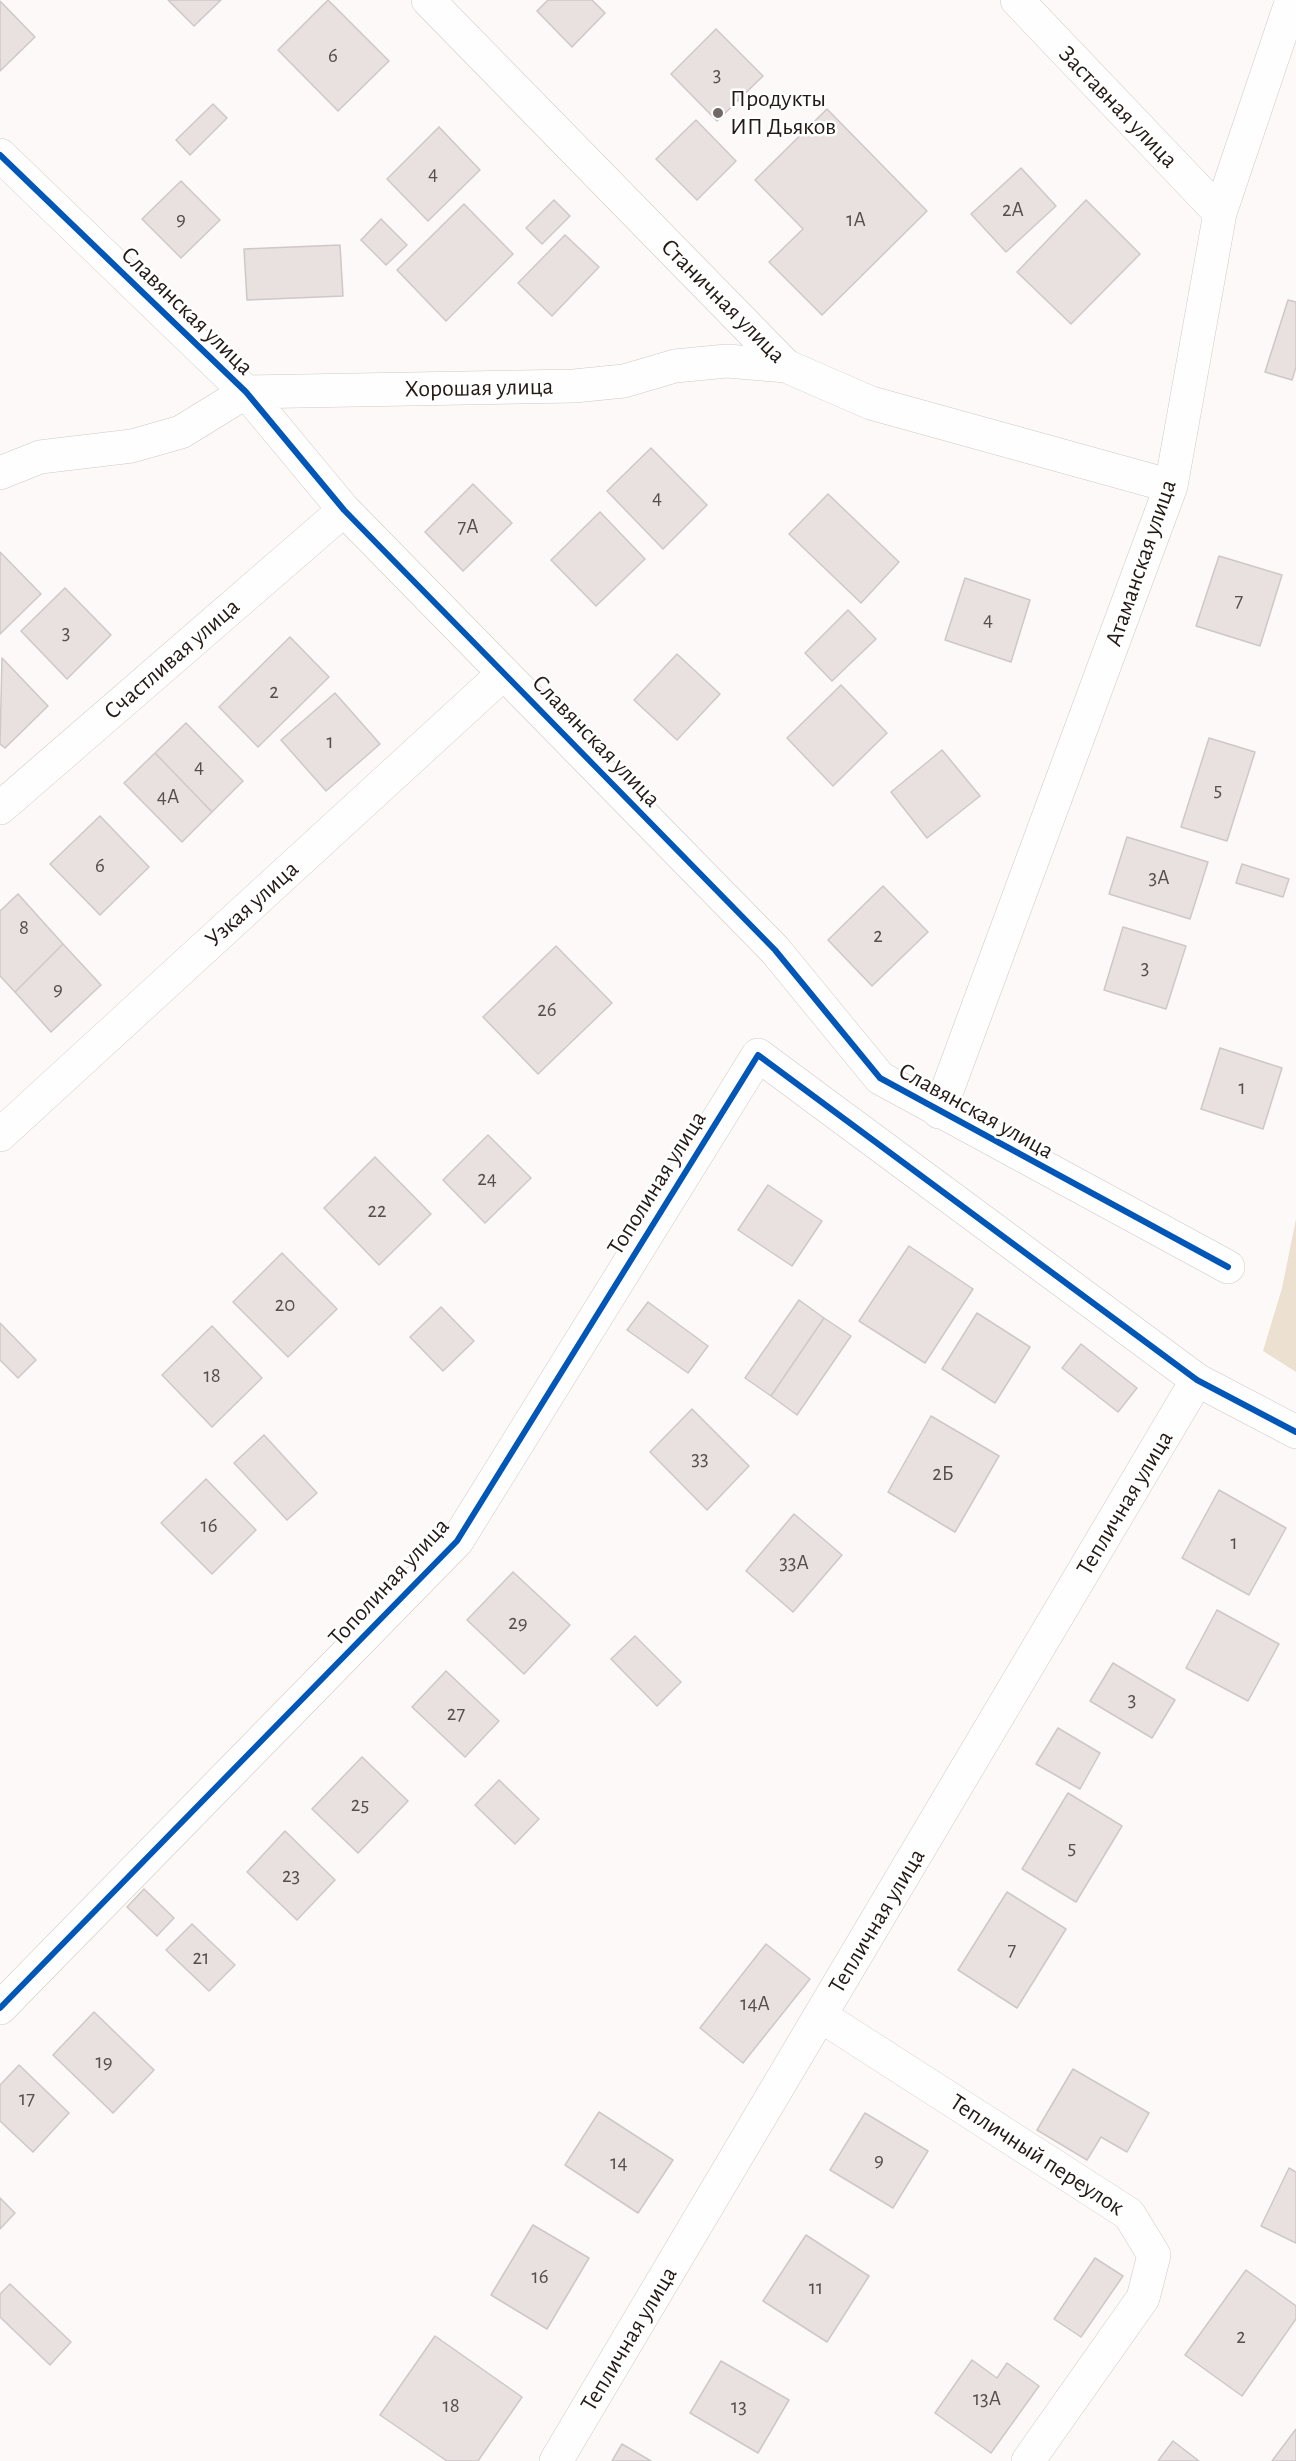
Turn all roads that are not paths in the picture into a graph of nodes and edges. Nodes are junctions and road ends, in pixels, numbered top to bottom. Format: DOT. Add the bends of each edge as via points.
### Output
graph roads {
  1 [pos="428,0"];
  2 [pos="1017,0"];
  3 [pos="1292,0"];
  4 [pos="0,155"];
  5 [pos="1220,213"];
  6 [pos="786,366"];
  7 [pos="246,392"];
  8 [pos="0,473"];
  9 [pos="1171,486"];
  10 [pos="344,510"];
  11 [pos="504,673"];
  12 [pos="0,808"];
  13 [pos="939,1112"];
  14 [pos="0,1135"];
  15 [pos="1228,1267"];
  16 [pos="1197,1380"];
  17 [pos="1296,1432"];
  18 [pos="0,2008"];
  19 [pos="822,2016"];
  20 [pos="556,2461"];
  21 [pos="1029,2461"];
  1 -- 6 [label="street, Станичная улица"];
  2 -- 5 [label="street, Заставная улица"];
  3 -- 5 [label="street, Атаманская улица"];
  4 -- 7 [label="street, Славянская улица"];
  5 -- 9 [label="street, Атаманская улица"];
  6 -- 7 [label="street, Хорошая улица" via="727,361 675,366 624,381 574,386"];
  6 -- 9 [label="street, Станичная улица" via="871,403"];
  7 -- 8 [label="street" via="181,432 132,447 40,457"];
  7 -- 10 [label="street, Славянская улица"];
  9 -- 13 [label="street, Атаманская улица"];
  10 -- 11 [label="street, Славянская улица"];
  10 -- 12 [label="street, Счастливая улица"];
  11 -- 13 [label="street, Славянская улица" via="775,950 880,1078"];
  11 -- 14 [label="street, Узкая улица"];
  13 -- 15 [label="street, Славянская улица"];
  16 -- 17 [label="street"];
  16 -- 18 [label="street, Тополиная улица" via="758,1054 457,1541"];
  16 -- 19 [label="street, Тепличная улица"];
  19 -- 20 [label="street, Тепличная улица"];
  19 -- 21 [label="street, Тепличный переулок" via="1129,2214 1154,2255 1143,2298"];
}
